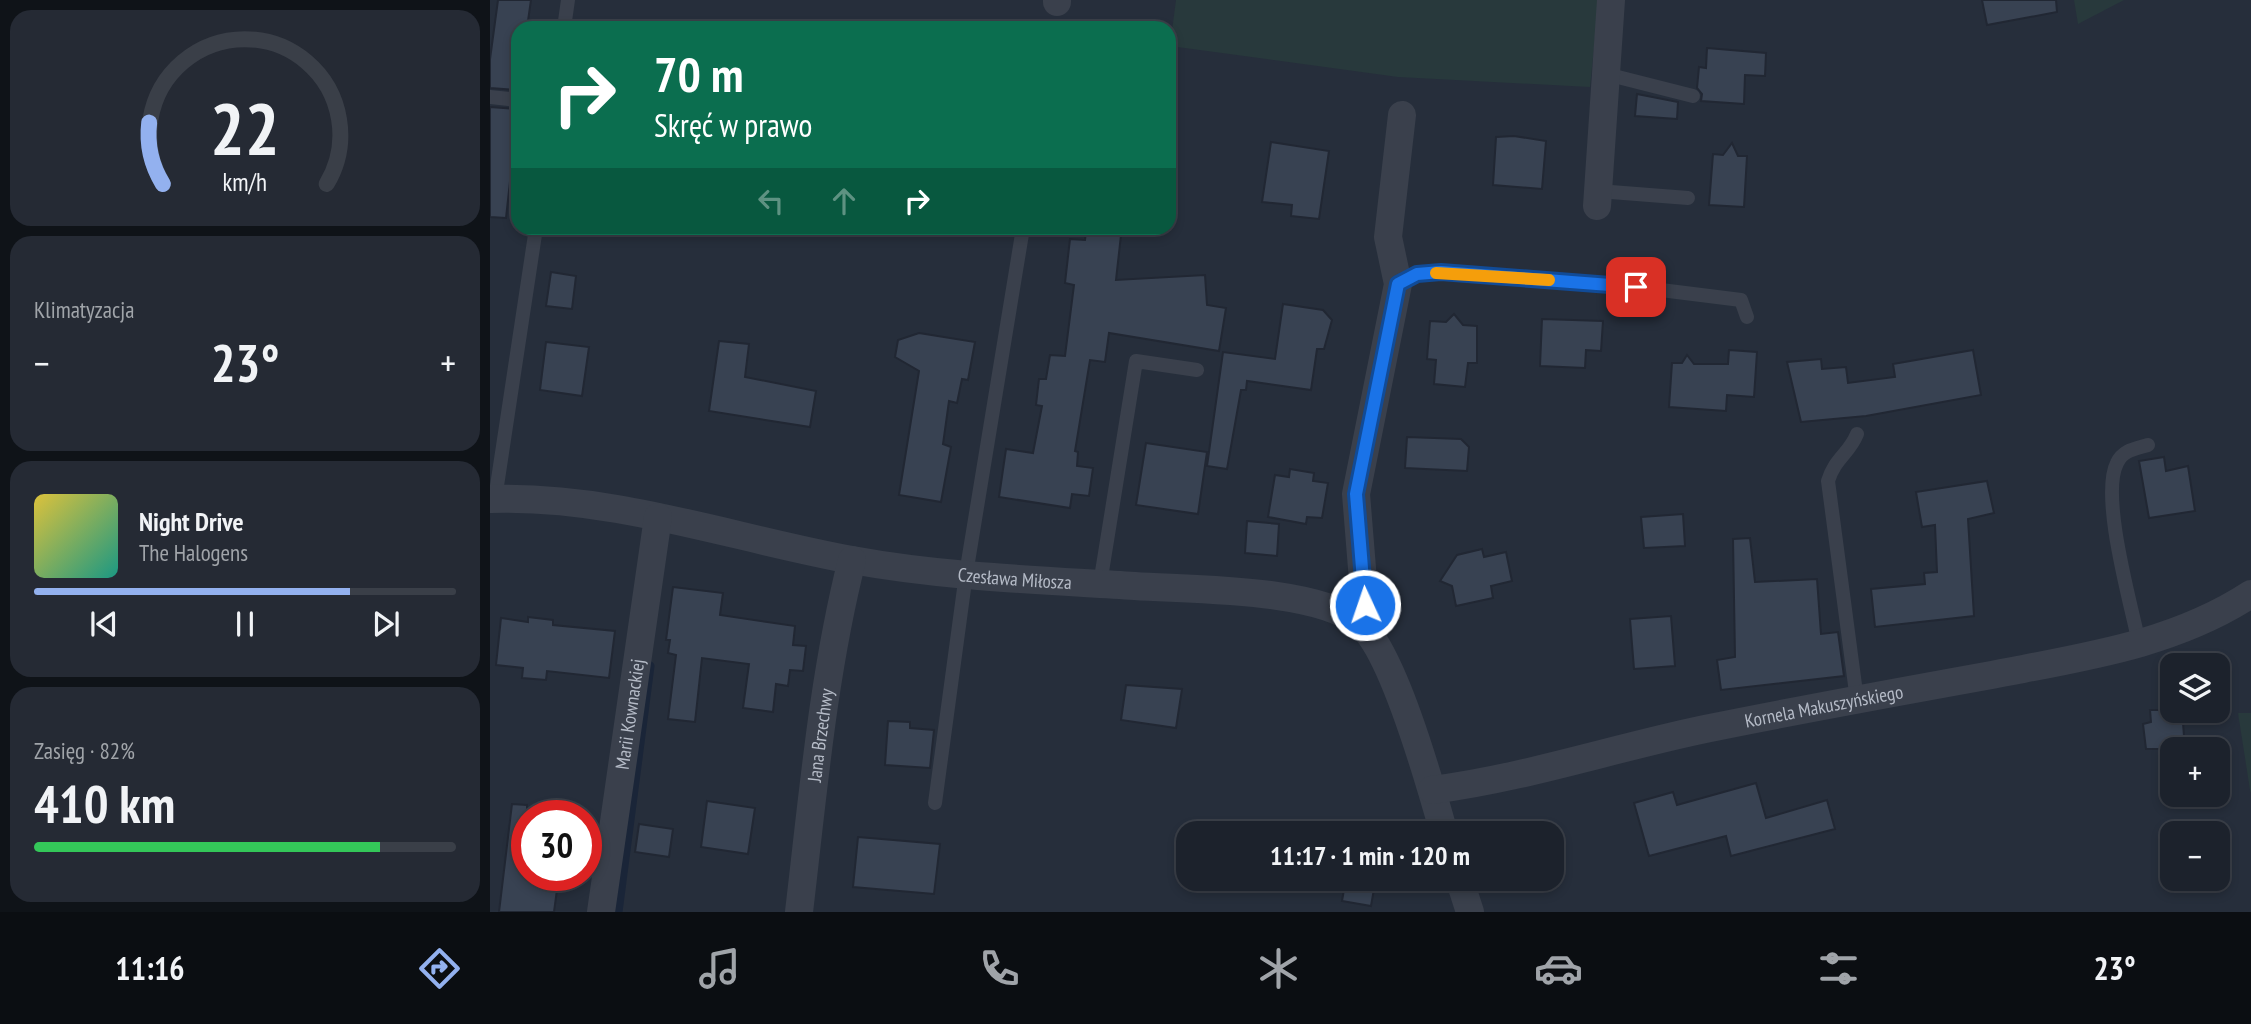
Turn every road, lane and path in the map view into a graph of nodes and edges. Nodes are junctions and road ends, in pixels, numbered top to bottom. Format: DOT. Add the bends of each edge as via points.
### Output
graph roads {
  1 [pos="568,0"];
  2 [pos="1611,0"];
  3 [pos="565,21"];
  4 [pos="1606,74"];
  5 [pos="1693,96"];
  6 [pos="490,97"];
  7 [pos="511,99"];
  8 [pos="1402,115"];
  9 [pos="1688,198"];
  10 [pos="1597,199"];
  11 [pos="535,235"];
  12 [pos="1022,235"];
  13 [pos="1398,284"];
  14 [pos="1747,317"];
  15 [pos="1197,370"];
  16 [pos="1857,434"];
  17 [pos="2148,445"];
  18 [pos="492,499"];
  19 [pos="657,517"];
  20 [pos="852,560"];
  21 [pos="966,574"];
  22 [pos="1100,584"];
  23 [pos="2251,594"];
  24 [pos="1359,623"];
  25 [pos="2139,643"];
  26 [pos="1857,700"];
  27 [pos="1432,790"];
  28 [pos="935,803"];
  29 [pos="1441,821"];
  30 [pos="1463,891"];
  31 [pos="601,912"];
  32 [pos="799,912"];
  33 [pos="1470,912"];
  1 -- 3 [label="lane"];
  2 -- 4 [label="street"];
  4 -- 5 [label="lane"];
  4 -- 10 [label="street"];
  6 -- 7 [label="lane"];
  8 -- 13 [label="street" via="1388,237"];
  9 -- 10 [label="lane"];
  11 -- 18 [label="lane"];
  12 -- 21 [label="lane"];
  13 -- 14 [label="lane" via="1417,274 1441,272 1613,284 1741,300"];
  13 -- 24 [label="street" via="1356,494 1365,605"];
  15 -- 22 [label="lane" via="1136,361"];
  16 -- 26 [label="lane" via="1833,464 1828,481"];
  17 -- 25 [label="lane" via="2126,451 2111,484"];
  18 -- 19 [label="street, Czesława Miłosza" via="550,500"];
  19 -- 20 [label="street, Czesława Miłosza"];
  19 -- 31 [label="street, Marii Kownackiej"];
  20 -- 21 [label="street, Czesława Miłosza"];
  20 -- 32 [label="street, Jana Brzechwy" via="823,718"];
  21 -- 22 [label="street, Czesława Miłosza"];
  21 -- 28 [label="lane"];
  22 -- 24 [label="street, Czesława Miłosza" via="1291,599 1321,604"];
  23 -- 25 [label="street, Kornela Makuszyńskiego" via="2197,624"];
  24 -- 27 [label="street, Czesława Miłosza" via="1394,682"];
  25 -- 26 [label="street, Kornela Makuszyńskiego"];
  26 -- 27 [label="street, Kornela Makuszyńskiego" via="1703,730 1503,779"];
  27 -- 29 [label="street"];
  30 -- 33 [label="street"];
}
